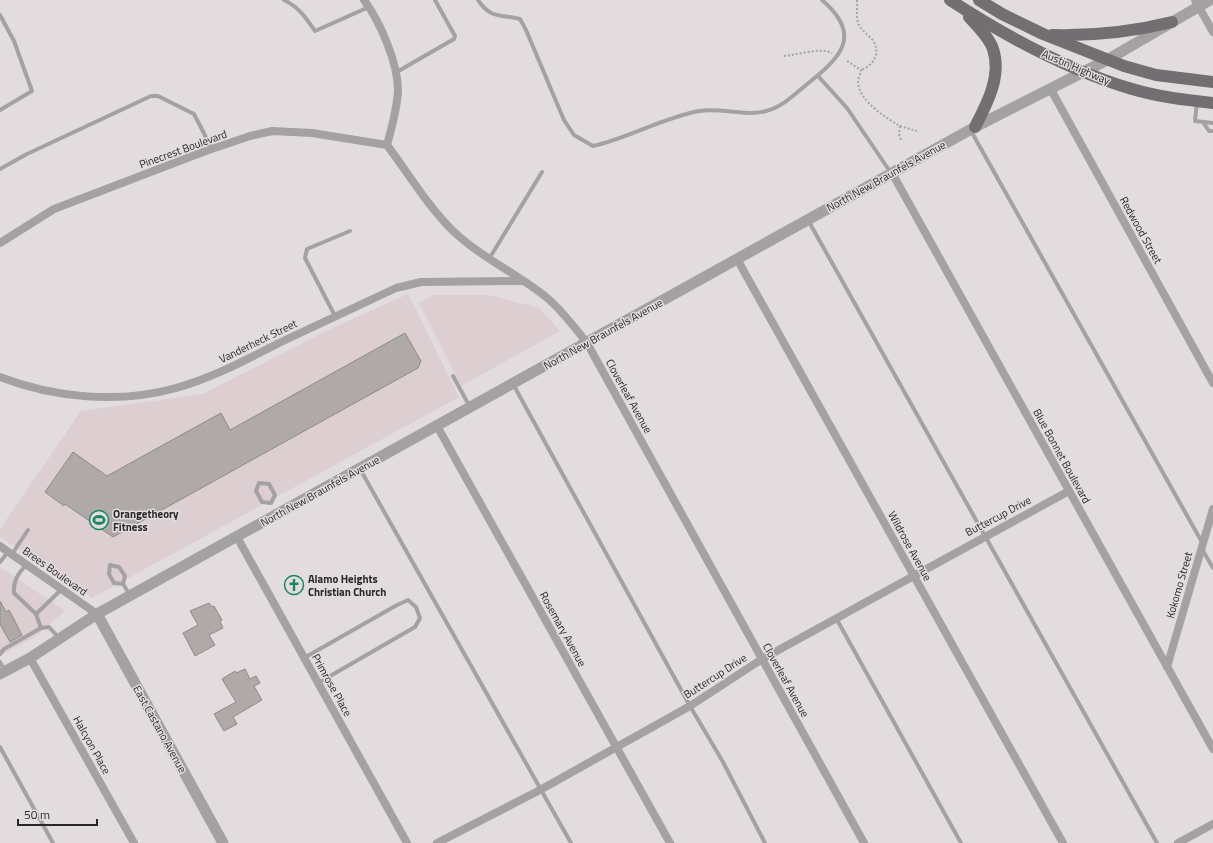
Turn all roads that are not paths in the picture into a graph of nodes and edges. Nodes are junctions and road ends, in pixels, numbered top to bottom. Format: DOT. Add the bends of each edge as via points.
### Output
graph roads {
  1 [pos="284,0"];
  2 [pos="364,0"];
  3 [pos="436,0"];
  4 [pos="478,0"];
  5 [pos="822,0"];
  6 [pos="979,0"];
  7 [pos="1210,0"];
  8 [pos="954,3"];
  9 [pos="1197,3"];
  10 [pos="369,7"];
  11 [pos="0,15"];
  12 [pos="1172,22"];
  13 [pos="1213,32"];
  14 [pos="1043,34"];
  15 [pos="1107,60"];
  16 [pos="1083,72"];
  17 [pos="395,74"];
  18 [pos="818,76"];
  19 [pos="1213,82"];
  20 [pos="1050,88"];
  21 [pos="1197,101"];
  22 [pos="1213,103"];
  23 [pos="0,110"];
  24 [pos="1203,122"];
  25 [pos="1213,123"];
  26 [pos="972,129"];
  27 [pos="1212,131"];
  28 [pos="387,144"];
  29 [pos="212,149"];
  30 [pos="0,169"];
  31 [pos="542,172"];
  32 [pos="892,173"];
  33 [pos="808,220"];
  34 [pos="350,231"];
  35 [pos="0,243"];
  36 [pos="489,259"];
  37 [pos="737,259"];
  38 [pos="522,281"];
  39 [pos="335,317"];
  40 [pos="587,343"];
  41 [pos="453,376"];
  42 [pos="0,377"];
  43 [pos="1213,383"];
  44 [pos="513,384"];
  45 [pos="470,407"];
  46 [pos="437,426"];
  47 [pos="360,469"];
  48 [pos="1068,491"];
  49 [pos="271,503"];
  50 [pos="1213,509"];
  51 [pos="278,514"];
  52 [pos="28,530"];
  53 [pos="986,535"];
  54 [pos="237,537"];
  55 [pos="0,546"];
  56 [pos="1202,546"];
  57 [pos="10,553"];
  58 [pos="0,562"];
  59 [pos="26,564"];
  60 [pos="1213,568"];
  61 [pos="913,574"];
  62 [pos="123,584"];
  63 [pos="62,589"];
  64 [pos="130,596"];
  65 [pos="36,614"];
  66 [pos="97,614"];
  67 [pos="836,617"];
  68 [pos="41,628"];
  69 [pos="60,639"];
  70 [pos="0,654"];
  71 [pos="30,658"];
  72 [pos="304,658"];
  73 [pos="762,658"];
  74 [pos="1167,667"];
  75 [pos="2,669"];
  76 [pos="318,683"];
  77 [pos="690,706"];
  78 [pos="0,747"];
  79 [pos="616,747"];
  80 [pos="1213,749"];
  81 [pos="540,790"];
  82 [pos="1213,824"];
  83 [pos="53,843"];
  84 [pos="134,843"];
  85 [pos="223,843"];
  86 [pos="408,843"];
  87 [pos="437,843"];
  88 [pos="571,843"];
  89 [pos="670,843"];
  90 [pos="765,843"];
  91 [pos="864,843"];
  92 [pos="961,843"];
  93 [pos="1063,843"];
  94 [pos="1157,843"];
  95 [pos="1178,843"];
  1 -- 10 [label="lane" via="303,13 315,31"];
  2 -- 10 [label="street"];
  3 -- 17 [label="lane" via="455,36 454,39"];
  4 -- 18 [label="lane" via="485,10 492,14 520,19 564,120 574,136 592,146 659,122 700,111 765,112 783,104"];
  5 -- 18 [label="lane" via="842,21 844,36 841,52"];
  6 -- 14 [label="main road, Austin Highway"];
  7 -- 9 [label="street, North New Braunfels Avenue"];
  8 -- 16 [label="main road, Austin Highway" via="1018,42"];
  8 -- 26 [label="main road" via="982,32 993,48 997,72 984,110"];
  9 -- 12 [label="street, North New Braunfels Avenue"];
  9 -- 13 [label="street"];
  10 -- 17 [label="street" via="377,22"];
  11 -- 23 [label="lane" via="14,41 32,91"];
  12 -- 14 [label="main road" via="1141,30 1082,36"];
  12 -- 15 [label="street, North New Braunfels Avenue"];
  14 -- 15 [label="main road, Austin Highway"];
  15 -- 16 [label="street, North New Braunfels Avenue"];
  15 -- 19 [label="main road, Austin Highway" via="1156,75"];
  16 -- 20 [label="street, North New Braunfels Avenue"];
  16 -- 21 [label="main road, Austin Highway" via="1133,89"];
  17 -- 28 [label="street" via="398,90"];
  18 -- 32 [label="lane" via="847,108"];
  20 -- 26 [label="street, North New Braunfels Avenue"];
  20 -- 43 [label="street, Redwood Street"];
  21 -- 22 [label="main road, Austin Highway"];
  21 -- 24 [label="lane" via="1195,121"];
  24 -- 25 [label="lane"];
  24 -- 27 [label="lane"];
  26 -- 32 [label="street, North New Braunfels Avenue"];
  26 -- 56 [label="lane"];
  28 -- 29 [label="street, Pinecrest Boulevard" via="312,132 272,131"];
  28 -- 36 [label="street, Cloverleaf Avenue" via="438,215 452,230"];
  29 -- 30 [label="lane" via="194,114 158,96 151,96"];
  29 -- 35 [label="street, Pinecrest Boulevard" via="54,210"];
  31 -- 36 [label="lane"];
  32 -- 33 [label="street, North New Braunfels Avenue"];
  32 -- 48 [label="street, Blue Bonnet Boulevard"];
  33 -- 37 [label="street, North New Braunfels Avenue"];
  33 -- 53 [label="lane"];
  34 -- 39 [label="lane" via="307,249 305,258"];
  36 -- 38 [label="street, Cloverleaf Avenue"];
  37 -- 40 [label="street, North New Braunfels Avenue"];
  37 -- 61 [label="street, Wildrose Avenue"];
  38 -- 39 [label="street, Vanderheck Street" via="422,282 396,288"];
  38 -- 40 [label="street, Cloverleaf Avenue" via="556,306"];
  39 -- 42 [label="street, Vanderheck Street" via="211,376 157,393 116,397 80,395 43,391"];
  40 -- 44 [label="street, North New Braunfels Avenue"];
  40 -- 73 [label="street, Cloverleaf Avenue"];
  41 -- 45 [label="lane"];
  44 -- 45 [label="street, North New Braunfels Avenue"];
  44 -- 77 [label="lane"];
  45 -- 46 [label="street, North New Braunfels Avenue"];
  46 -- 47 [label="street, North New Braunfels Avenue"];
  46 -- 79 [label="street, Rosemary Avenue"];
  47 -- 51 [label="street, North New Braunfels Avenue"];
  47 -- 81 [label="lane"];
  48 -- 53 [label="street, Buttercup Drive"];
  48 -- 74 [label="street, Blue Bonnet Boulevard"];
  49 -- 49 [label="lane" via="275,495 269,484 259,483 256,491 262,502"];
  49 -- 51 [label="lane"];
  50 -- 56 [label="street, Kokomo Street"];
  51 -- 54 [label="street, North New Braunfels Avenue"];
  52 -- 57 [label="lane"];
  53 -- 61 [label="street, Buttercup Drive"];
  53 -- 94 [label="lane"];
  54 -- 64 [label="street, North New Braunfels Avenue"];
  54 -- 72 [label="street, Primrose Place"];
  55 -- 57 [label="street, Brees Boulevard"];
  56 -- 60 [label="lane"];
  56 -- 74 [label="street, Kokomo Street"];
  57 -- 58 [label="lane"];
  57 -- 59 [label="street, Brees Boulevard"];
  59 -- 63 [label="street, Brees Boulevard"];
  59 -- 65 [label="lane" via="16,576 14,594"];
  61 -- 67 [label="street, Buttercup Drive"];
  61 -- 93 [label="street, Wildrose Avenue"];
  62 -- 62 [label="lane" via="125,576 119,567 110,565 109,574 114,583"];
  62 -- 64 [label="lane"];
  63 -- 65 [label="lane"];
  63 -- 66 [label="street, Brees Boulevard"];
  64 -- 66 [label="street, North New Braunfels Avenue"];
  65 -- 68 [label="lane"];
  66 -- 69 [label="street, North New Braunfels Avenue"];
  66 -- 85 [label="street, East Castano Avenue"];
  67 -- 73 [label="street, Buttercup Drive"];
  67 -- 92 [label="lane"];
  68 -- 69 [label="lane" via="49,627"];
  68 -- 70 [label="lane" via="4,649"];
  69 -- 71 [label="street, North New Braunfels Avenue"];
  71 -- 75 [label="street, North New Braunfels Avenue"];
  71 -- 84 [label="street, Halcyon Place"];
  72 -- 76 [label="street, Primrose Place"];
  72 -- 76 [label="lane" via="397,605 408,600 416,606 420,618 415,627"];
  73 -- 77 [label="street, Buttercup Drive"];
  73 -- 91 [label="street, Cloverleaf Avenue"];
  74 -- 80 [label="street, Blue Bonnet Boulevard"];
  76 -- 86 [label="street, Primrose Place"];
  77 -- 79 [label="street, Buttercup Drive"];
  77 -- 90 [label="lane" via="723,762"];
  78 -- 83 [label="lane"];
  79 -- 81 [label="street, Buttercup Drive"];
  79 -- 89 [label="street, Rosemary Avenue"];
  81 -- 87 [label="street, Buttercup Drive"];
  81 -- 88 [label="lane"];
  82 -- 95 [label="street"];
}
